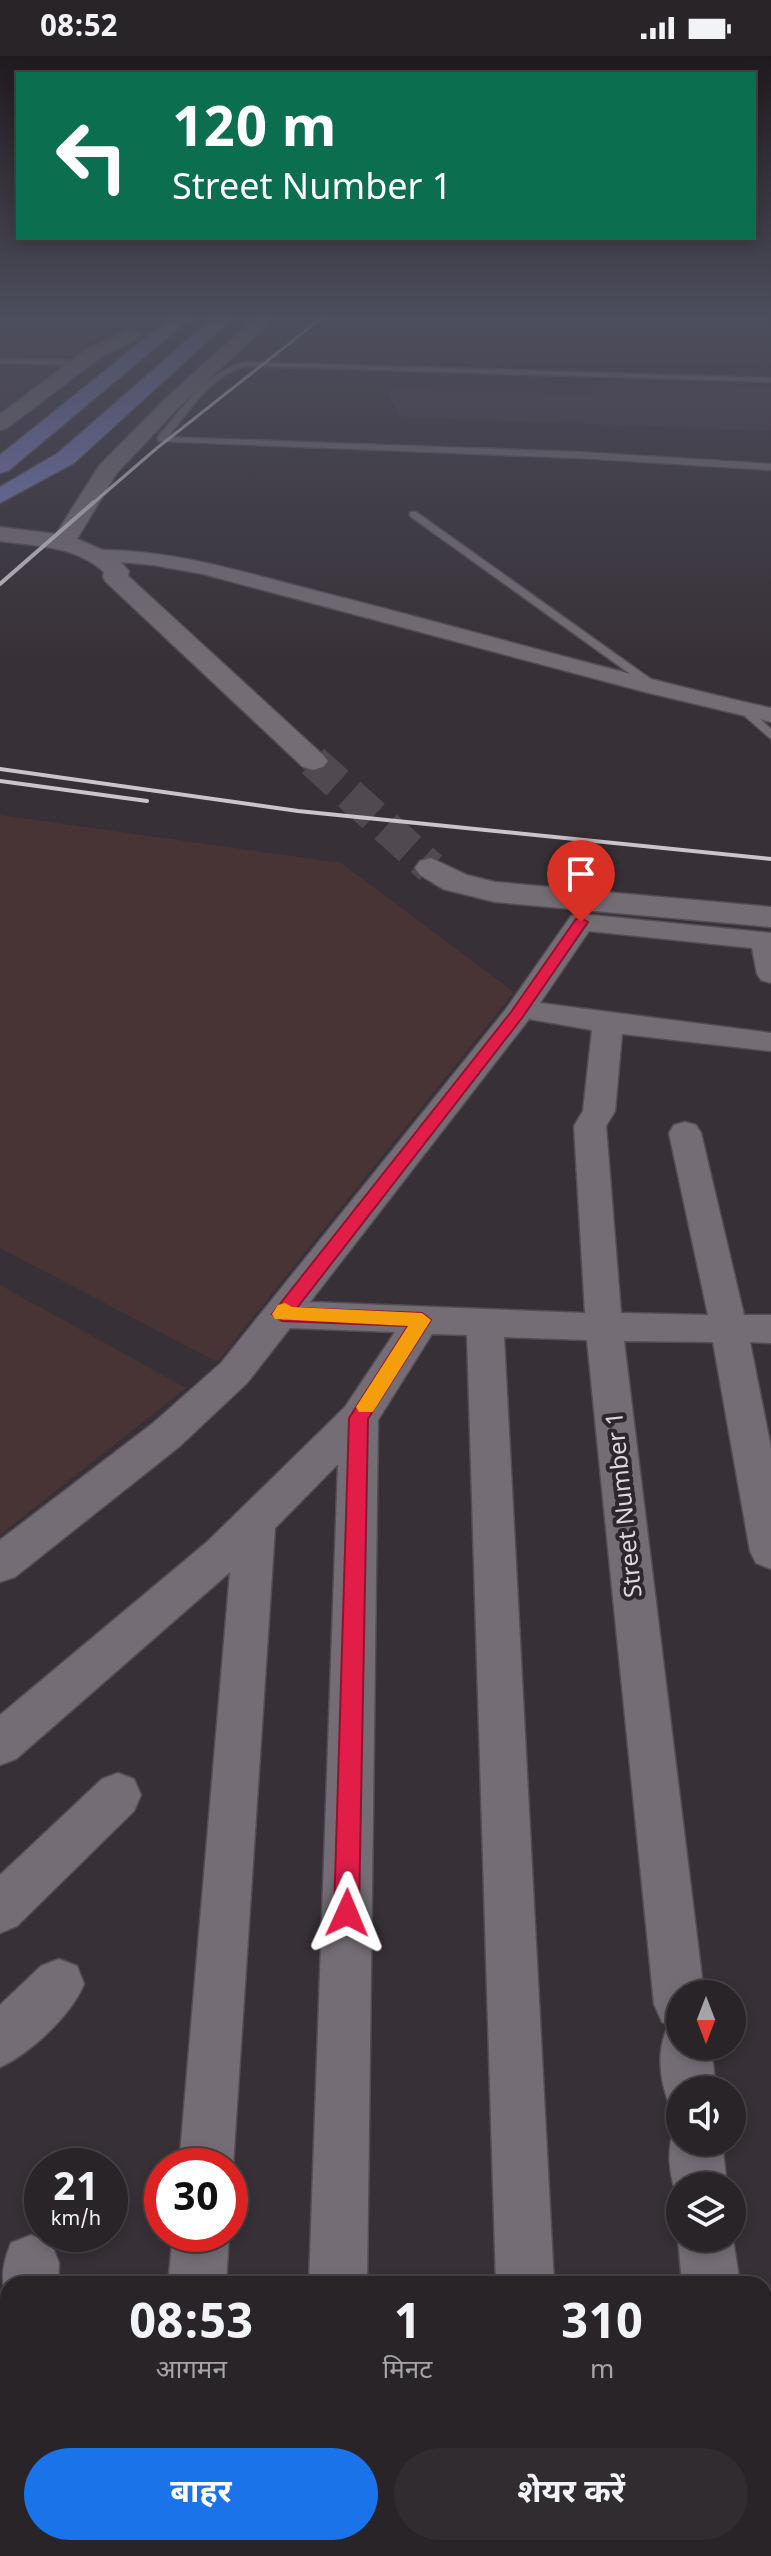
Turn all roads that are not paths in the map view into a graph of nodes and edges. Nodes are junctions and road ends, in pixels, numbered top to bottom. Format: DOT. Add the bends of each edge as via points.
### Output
graph roads {
  1 [pos="28,433"];
  2 [pos="33,433"];
  3 [pos="67,433"];
  4 [pos="95,433"];
  5 [pos="144,433"];
  6 [pos="167,433"];
  7 [pos="5,454"];
  8 [pos="771,467"];
  9 [pos="0,494"];
  10 [pos="413,514"];
  11 [pos="0,534"];
  12 [pos="63,543"];
  13 [pos="110,564"];
  14 [pos="659,690"];
  15 [pos="743,709"];
  16 [pos="771,715"];
  17 [pos="771,735"];
  18 [pos="322,758"];
  19 [pos="439,864"];
  20 [pos="770,936"];
  21 [pos="521,1009"];
  22 [pos="608,1023"];
  23 [pos="771,1042"];
  24 [pos="685,1133"];
  25 [pos="282,1314"];
  26 [pos="422,1320"];
  27 [pos="485,1322"];
  28 [pos="604,1327"];
  29 [pos="729,1329"];
  30 [pos="771,1329"];
  31 [pos="359,1418"];
  32 [pos="255,1522"];
  33 [pos="771,1551"];
  34 [pos="0,1564"];
  35 [pos="0,1744"];
  36 [pos="118,1795"];
  37 [pos="0,1909"];
  38 [pos="677,1980"];
  39 [pos="59,1984"];
  40 [pos="0,2041"];
  41 [pos="207,2148"];
  42 [pos="200,2252"];
  43 [pos="708,2252"];
  44 [pos="198,2276"];
  45 [pos="338,2276"];
  46 [pos="525,2276"];
  47 [pos="710,2276"];
  1 -- 7 [label="main road"];
  2 -- 7 [label="main road"];
  3 -- 9 [label="main road"];
  4 -- 9 [label="main road" via="66,458"];
  5 -- 12 [label="street" via="107,471"];
  6 -- 8 [label="lane" via="161,439"];
  10 -- 14 [label="lane"];
  11 -- 12 [label="street"];
  12 -- 13 [label="street"];
  13 -- 14 [label="street" via="152,557"];
  13 -- 18 [label="street" via="115,577"];
  14 -- 15 [label="street"];
  15 -- 16 [label="street"];
  15 -- 17 [label="lane"];
  19 -- 20 [label="street" via="455,882 495,892"];
  20 -- 21 [label="street" via="581,922"];
  21 -- 22 [label="street"];
  21 -- 25 [label="street"];
  22 -- 23 [label="street"];
  22 -- 28 [label="street, Street Number 1" via="599,1111 590,1126"];
  24 -- 29 [label="street"];
  25 -- 26 [label="street"];
  25 -- 34 [label="street" via="234,1373 166,1435"];
  26 -- 27 [label="street"];
  26 -- 31 [label="street"];
  27 -- 28 [label="street"];
  27 -- 46 [label="street"];
  28 -- 29 [label="street"];
  28 -- 38 [label="street, Street Number 1"];
  29 -- 30 [label="street"];
  29 -- 33 [label="street"];
  31 -- 32 [label="street"];
  31 -- 45 [label="street"];
  32 -- 35 [label="street"];
  32 -- 41 [label="street"];
  36 -- 37 [label="street"];
  39 -- 40 [label="street"];
  42 -- 44 [label="street"];
  43 -- 47 [label="street"];
}
